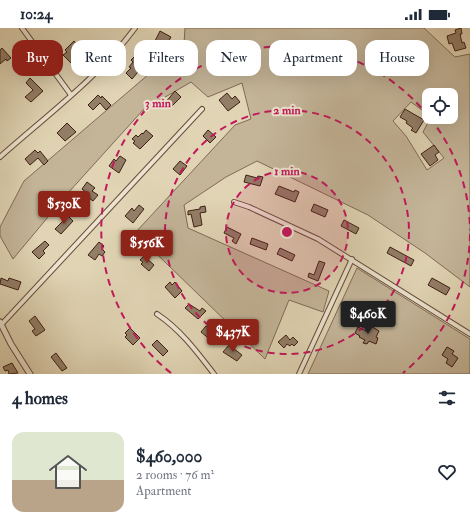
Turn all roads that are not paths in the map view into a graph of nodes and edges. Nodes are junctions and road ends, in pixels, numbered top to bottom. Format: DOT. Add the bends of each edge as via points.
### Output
graph roads {
  1 [pos="22,28"];
  2 [pos="136,28"];
  3 [pos="70,95"];
  4 [pos="202,109"];
  5 [pos="0,157"];
  6 [pos="234,202"];
  7 [pos="352,259"];
  8 [pos="157,314"];
  9 [pos="1,323"];
  10 [pos="470,334"];
  11 [pos="30,374"];
  12 [pos="214,374"];
  13 [pos="299,374"];
  1 -- 3 [label="street"];
  2 -- 3 [label="street" via="110,59"];
  3 -- 5 [label="street"];
  4 -- 9 [label="street"];
  6 -- 7 [label="street" via="249,206 298,229"];
  7 -- 10 [label="street"];
  7 -- 13 [label="street"];
  8 -- 12 [label="street" via="177,329"];
  9 -- 11 [label="street"];
}
